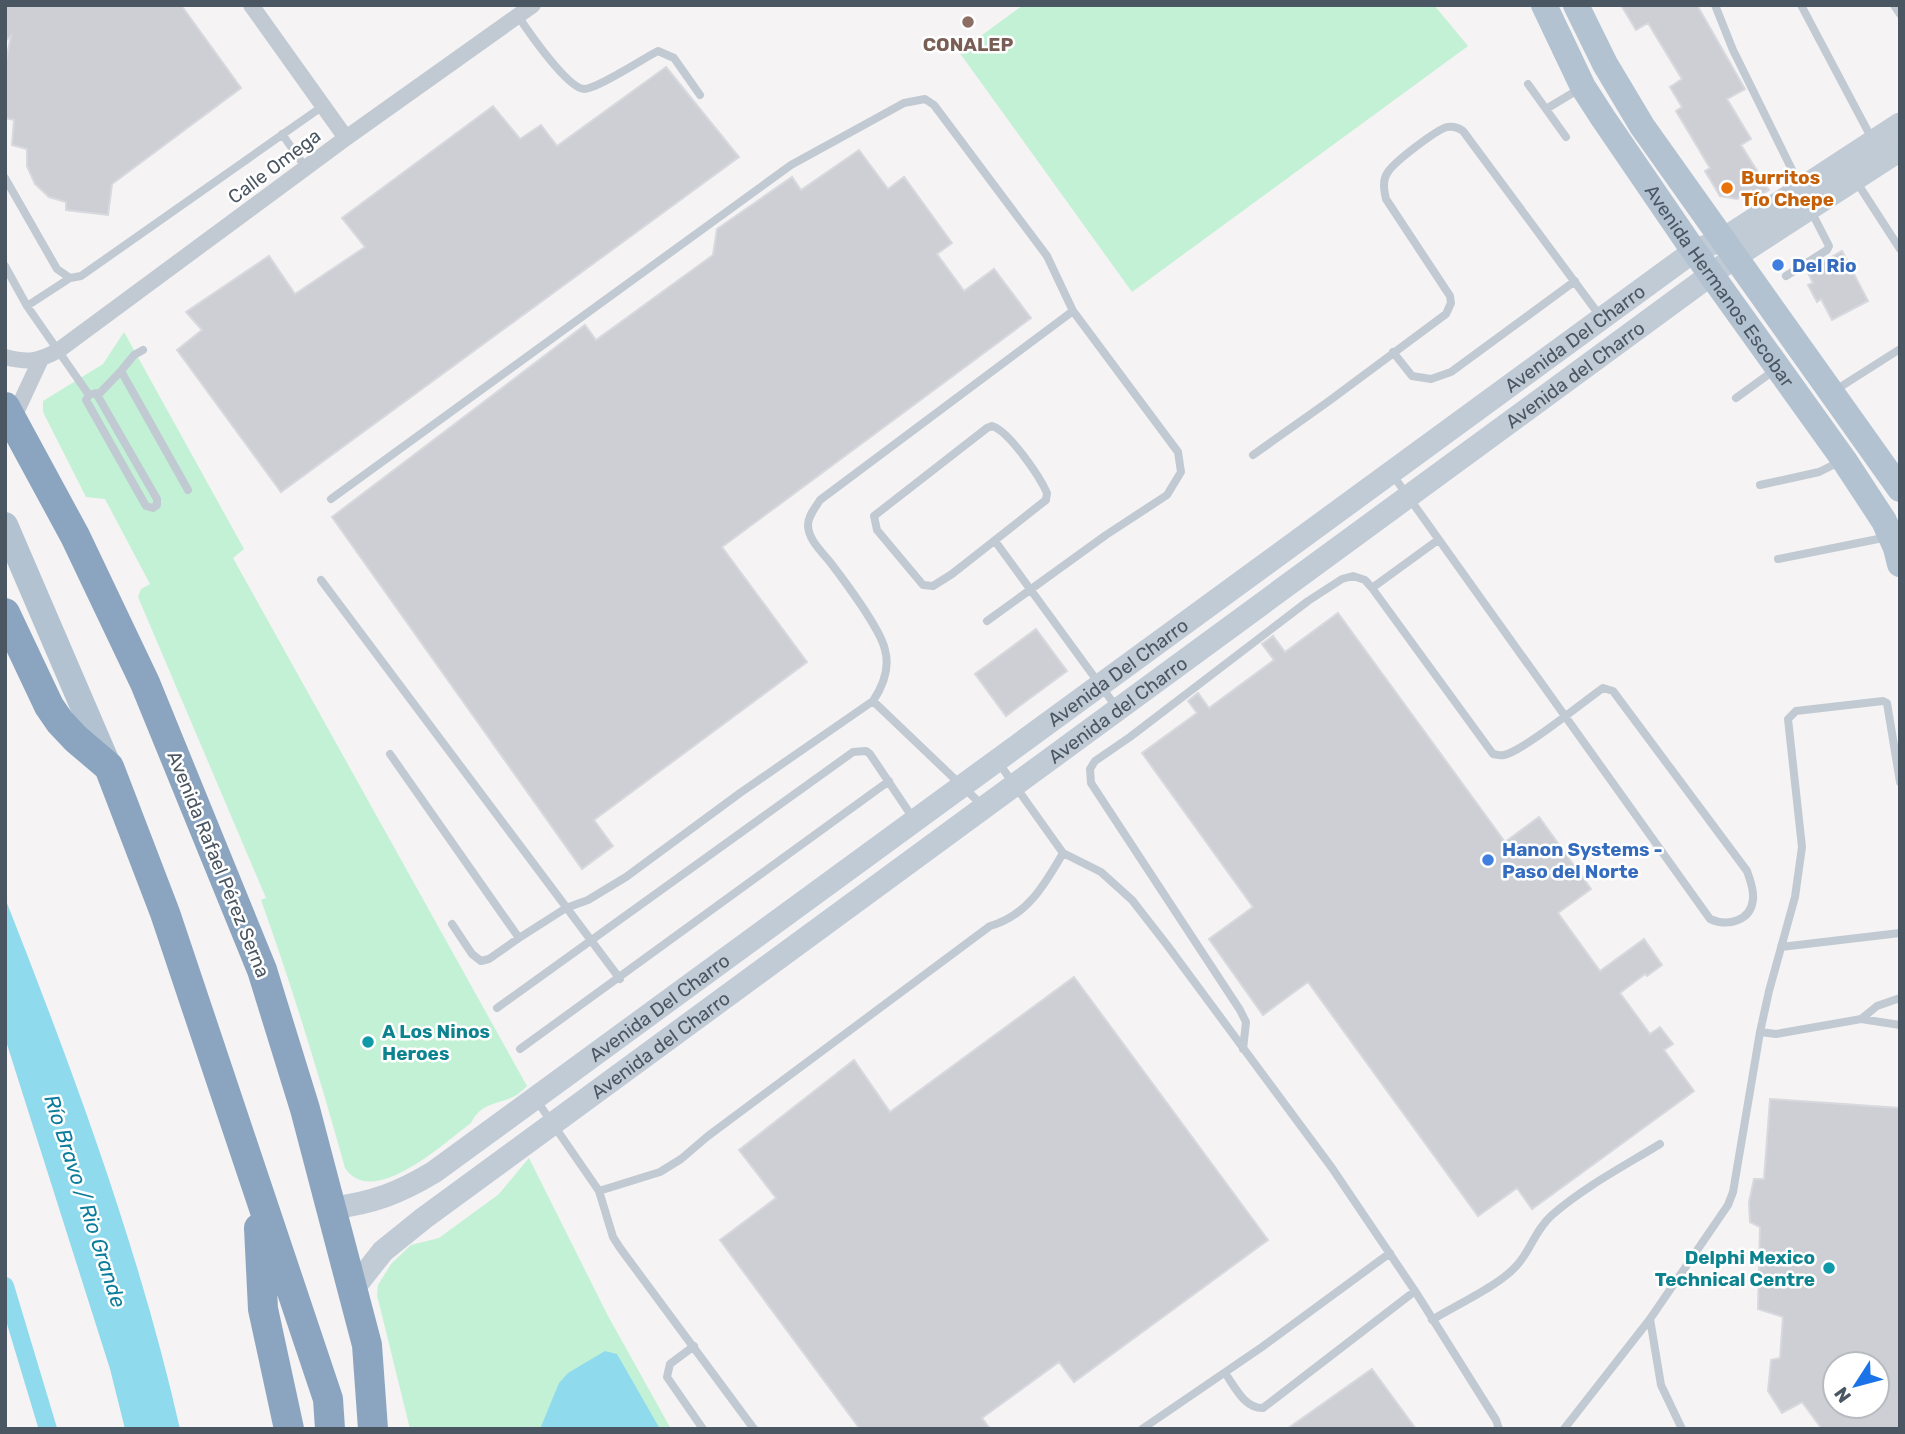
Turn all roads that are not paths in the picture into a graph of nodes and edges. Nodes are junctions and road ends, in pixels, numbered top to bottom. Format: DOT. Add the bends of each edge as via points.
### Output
graph roads {
  1 [pos="251,5"];
  2 [pos="533,5"];
  3 [pos="1544,5"];
  4 [pos="1576,5"];
  5 [pos="1715,5"];
  6 [pos="1801,5"];
  7 [pos="1895,5"];
  8 [pos="1900,14"];
  9 [pos="518,16"];
  10 [pos="1528,84"];
  11 [pos="1583,87"];
  12 [pos="700,95"];
  13 [pos="323,105"];
  14 [pos="1546,109"];
  15 [pos="1900,124"];
  16 [pos="282,134"];
  17 [pos="1566,137"];
  18 [pos="346,138"];
  19 [pos="1885,151"];
  20 [pos="306,168"];
  21 [pos="5,178"];
  22 [pos="1855,179"];
  23 [pos="1805,199"];
  24 [pos="1729,248"];
  25 [pos="1900,250"];
  26 [pos="1694,251"];
  27 [pos="5,267"];
  28 [pos="1711,275"];
  29 [pos="1786,276"];
  30 [pos="70,278"];
  31 [pos="1575,281"];
  32 [pos="27,306"];
  33 [pos="1073,311"];
  34 [pos="1602,318"];
  35 [pos="1620,341"];
  36 [pos="1900,349"];
  37 [pos="59,350"];
  38 [pos="143,350"];
  39 [pos="1802,350"];
  40 [pos="1393,352"];
  41 [pos="5,357"];
  42 [pos="40,361"];
  43 [pos="1778,368"];
  44 [pos="121,371"];
  45 [pos="1832,392"];
  46 [pos="94,395"];
  47 [pos="1736,398"];
  48 [pos="9,414"];
  49 [pos="1253,454"];
  50 [pos="1844,460"];
  51 [pos="1391,472"];
  52 [pos="1760,485"];
  53 [pos="1900,489"];
  54 [pos="188,491"];
  55 [pos="1409,496"];
  56 [pos="331,499"];
  57 [pos="5,525"];
  58 [pos="1891,537"];
  59 [pos="1438,540"];
  60 [pos="995,541"];
  61 [pos="1778,559"];
  62 [pos="1900,564"];
  63 [pos="321,580"];
  64 [pos="1372,588"];
  65 [pos="1029,590"];
  66 [pos="5,612"];
  67 [pos="987,621"];
  68 [pos="1101,684"];
  69 [pos="873,701"];
  70 [pos="1118,710"];
  71 [pos="1563,716"];
  72 [pos="390,754"];
  73 [pos="997,760"];
  74 [pos="109,767"];
  75 [pos="889,781"];
  76 [pos="1900,782"];
  77 [pos="962,785"];
  78 [pos="1014,786"];
  79 [pos="985,808"];
  80 [pos="915,820"];
  81 [pos="1063,853"];
  82 [pos="565,908"];
  83 [pos="452,924"];
  84 [pos="1900,933"];
  85 [pos="519,938"];
  86 [pos="592,941"];
  87 [pos="1781,947"];
  88 [pos="620,979"];
  89 [pos="1900,998"];
  90 [pos="498,1008"];
  91 [pos="1861,1019"];
  92 [pos="1900,1026"];
  93 [pos="1760,1032"];
  94 [pos="520,1049"];
  95 [pos="1243,1049"];
  96 [pos="535,1098"];
  97 [pos="554,1124"];
  98 [pos="1660,1144"];
  99 [pos="599,1191"];
  100 [pos="258,1192"];
  101 [pos="332,1208"];
  102 [pos="1390,1254"];
  103 [pos="353,1289"];
  104 [pos="1415,1291"];
  105 [pos="1650,1319"];
  106 [pos="1432,1320"];
  107 [pos="367,1345"];
  108 [pos="694,1346"];
  109 [pos="1225,1373"];
  110 [pos="328,1399"];
  111 [pos="289,1429"];
  112 [pos="330,1429"];
  113 [pos="337,1429"];
  114 [pos="373,1429"];
  115 [pos="388,1429"];
  116 [pos="703,1429"];
  117 [pos="754,1429"];
  118 [pos="1142,1429"];
  119 [pos="1499,1429"];
  120 [pos="1564,1429"];
  121 [pos="1682,1429"];
  1 -- 13 [label="street"];
  2 -- 9 [label="street, Calle Omega"];
  3 -- 11 [label="main road, Avenida Hermanos Escobar"];
  4 -- 24 [label="main road, Avenida Hermanos Escobar" via="1605,65 1643,126"];
  5 -- 23 [label="lane"];
  6 -- 19 [label="lane"];
  7 -- 8 [label="lane"];
  9 -- 12 [label="lane" via="574,85 585,89 658,51 674,58"];
  9 -- 18 [label="street, Calle Omega"];
  10 -- 14 [label="lane"];
  11 -- 14 [label="lane"];
  11 -- 26 [label="main road, Avenida Hermanos Escobar"];
  13 -- 16 [label="lane"];
  13 -- 18 [label="street"];
  14 -- 17 [label="lane"];
  15 -- 19 [label="street"];
  16 -- 20 [label="lane"];
  16 -- 30 [label="lane" via="81,276"];
  18 -- 20 [label="street, Calle Omega"];
  19 -- 22 [label="street, Avenida del Charro"];
  19 -- 23 [label="street"];
  20 -- 37 [label="street, Calle Omega"];
  21 -- 30 [label="lane" via="57,270"];
  22 -- 23 [label="street, Avenida del Charro"];
  22 -- 25 [label="lane"];
  23 -- 24 [label="street, Avenida del Charro"];
  23 -- 29 [label="lane" via="1829,246"];
  24 -- 26 [label="street, Avenida Del Charro"];
  24 -- 28 [label="street, Avenida del Charro"];
  24 -- 39 [label="main road, Avenida Hermanos Escobar"];
  26 -- 28 [label="main road, Avenida Hermanos Escobar"];
  26 -- 34 [label="street, Avenida Del Charro"];
  27 -- 32 [label="lane"];
  28 -- 35 [label="street, Avenida del Charro"];
  28 -- 43 [label="main road, Avenida Hermanos Escobar"];
  30 -- 32 [label="lane"];
  31 -- 34 [label="lane"];
  31 -- 40 [label="lane" via="1451,372 1432,379 1412,376"];
  31 -- 40 [label="lane" via="1463,131 1448,127 1427,138 1387,172 1383,188 1451,303 1446,314"];
  32 -- 37 [label="lane"];
  33 -- 56 [label="lane" via="1047,257 934,105 925,99 915,100 791,165"];
  33 -- 65 [label="lane" via="1178,452 1181,472 1167,495"];
  33 -- 69 [label="lane" via="820,500 808,519 810,535 886,650 883,685"];
  34 -- 35 [label="street"];
  34 -- 51 [label="street, Avenida Del Charro"];
  35 -- 55 [label="street, Avenida del Charro"];
  36 -- 45 [label="lane"];
  37 -- 42 [label="street, Calle Omega"];
  37 -- 46 [label="lane"];
  38 -- 44 [label="lane"];
  39 -- 43 [label="main road"];
  39 -- 45 [label="main road, Avenida Hermanos Escobar"];
  40 -- 49 [label="lane"];
  41 -- 42 [label="street"];
  42 -- 48 [label="street"];
  43 -- 47 [label="lane"];
  43 -- 50 [label="main road, Avenida Hermanos Escobar"];
  44 -- 46 [label="lane"];
  44 -- 54 [label="lane"];
  45 -- 53 [label="main road, Avenida Hermanos Escobar"];
  46 -- 46 [label="lane" via="157,499 153,508 146,506 88,404 86,400"];
  48 -- 101 [label="highway, Avenida Rafael Pérez Serna" via="75,536 145,682 196,805 266,982"];
  50 -- 52 [label="lane" via="1819,472"];
  50 -- 58 [label="main road, Avenida Hermanos Escobar"];
  51 -- 55 [label="lane"];
  51 -- 68 [label="street, Avenida Del Charro"];
  55 -- 59 [label="lane"];
  55 -- 70 [label="street, Avenida del Charro"];
  57 -- 74 [label="main road"];
  58 -- 61 [label="lane"];
  58 -- 62 [label="main road, Avenida Hermanos Escobar"];
  59 -- 64 [label="lane"];
  59 -- 71 [label="lane"];
  60 -- 60 [label="lane" via="1042,505 1047,496 1038,477 997,427 987,428 874,516 877,530 923,585 933,586"];
  60 -- 65 [label="lane"];
  63 -- 82 [label="lane"];
  64 -- 71 [label="lane" via="1493,754 1514,751"];
  64 -- 95 [label="lane" via="1359,577 1342,579 1090,769 1091,783 1240,1010 1245,1022"];
  65 -- 67 [label="lane"];
  65 -- 68 [label="lane"];
  66 -- 74 [label="highway" via="49,706 76,739"];
  68 -- 70 [label="lane"];
  68 -- 73 [label="street, Avenida Del Charro"];
  69 -- 77 [label="lane"];
  69 -- 82 [label="lane" via="626,877 588,901"];
  70 -- 78 [label="street, Avenida del Charro"];
  71 -- 71 [label="lane" via="1710,919 1723,925 1749,910 1753,888 1747,871 1613,691 1602,688"];
  72 -- 85 [label="lane"];
  73 -- 77 [label="street, Avenida Del Charro"];
  73 -- 78 [label="lane"];
  74 -- 100 [label="highway" via="165,913"];
  75 -- 80 [label="lane"];
  75 -- 86 [label="lane" via="870,754 853,752"];
  75 -- 88 [label="lane"];
  76 -- 87 [label="lane" via="1887,703 1791,714 1802,848"];
  77 -- 79 [label="lane"];
  77 -- 80 [label="street, Avenida Del Charro"];
  78 -- 79 [label="street, Avenida del Charro"];
  78 -- 81 [label="lane"];
  79 -- 97 [label="street, Avenida del Charro"];
  80 -- 96 [label="street, Avenida Del Charro"];
  81 -- 95 [label="lane" via="1101,872 1132,900"];
  81 -- 99 [label="lane" via="1029,904 989,926 681,1159 660,1172"];
  82 -- 85 [label="lane"];
  82 -- 86 [label="lane"];
  83 -- 85 [label="lane" via="471,954 481,961"];
  84 -- 87 [label="lane"];
  86 -- 88 [label="lane"];
  86 -- 90 [label="lane"];
  87 -- 93 [label="lane"];
  88 -- 94 [label="lane"];
  89 -- 91 [label="lane" via="1877,1006"];
  91 -- 92 [label="lane"];
  91 -- 93 [label="lane" via="1776,1034"];
  93 -- 105 [label="lane" via="1728,1205"];
  95 -- 102 [label="lane"];
  96 -- 97 [label="lane"];
  96 -- 101 [label="street, Avenida Del Charro" via="413,1184 379,1199"];
  97 -- 99 [label="lane"];
  97 -- 103 [label="street, Avenida del Charro" via="402,1234"];
  98 -- 106 [label="lane" via="1576,1196 1537,1231 1518,1265"];
  99 -- 108 [label="lane" via="613,1237"];
  100 -- 110 [label="highway"];
  100 -- 111 [label="highway" via="263,1309"];
  101 -- 103 [label="highway, Avenida Rafael Pérez Serna"];
  102 -- 104 [label="lane"];
  102 -- 109 [label="lane"];
  103 -- 107 [label="highway, Avenida Rafael Pérez Serna"];
  104 -- 106 [label="lane"];
  104 -- 109 [label="lane" via="1263,1408 1247,1403"];
  105 -- 120 [label="lane"];
  105 -- 121 [label="lane" via="1661,1385"];
  106 -- 119 [label="lane"];
  107 -- 114 [label="highway, Avenida Rafael Pérez Serna"];
  107 -- 115 [label="main road"];
  108 -- 116 [label="lane" via="670,1364 667,1377"];
  108 -- 117 [label="lane"];
  109 -- 118 [label="lane"];
  110 -- 112 [label="highway"];
  110 -- 113 [label="main road"];
}
